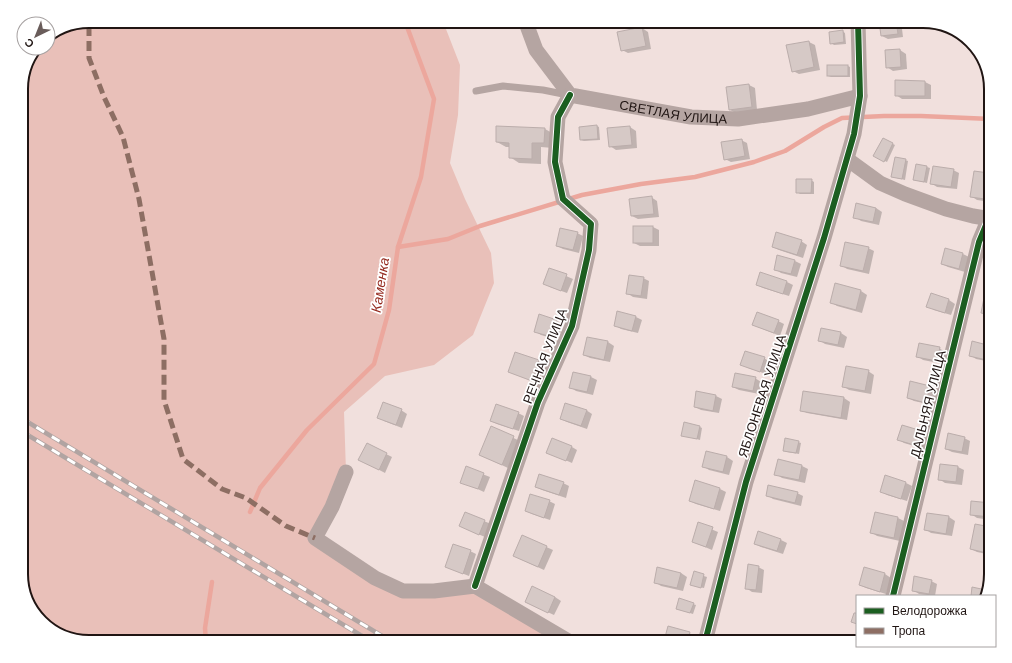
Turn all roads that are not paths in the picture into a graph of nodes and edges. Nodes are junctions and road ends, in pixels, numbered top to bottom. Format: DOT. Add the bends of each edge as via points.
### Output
graph roads {
  1 [pos="528,28"];
  2 [pos="858,28"];
  3 [pos="476,91"];
  4 [pos="570,95"];
  5 [pos="860,96"];
  6 [pos="846,159"];
  7 [pos="984,217"];
  8 [pos="984,231"];
  9 [pos="346,472"];
  10 [pos="475,586"];
  11 [pos="894,595"];
  12 [pos="558,635"];
  13 [pos="707,635"];
  1 -- 4 [label="street" via="536,50"];
  2 -- 5 [label="street, ЯБЛОНЕВАЯ УЛИЦА"];
  3 -- 4 [label="lane" via="503,86"];
  4 -- 5 [label="street, СВЕТЛАЯ УЛИЦА" via="691,117 738,119 808,108"];
  4 -- 10 [label="street, РЕЧНАЯ УЛИЦА" via="558,116 555,162 563,199 591,224 589,250 572,326 538,402"];
  5 -- 6 [label="street, ЯБЛОНЕВАЯ УЛИЦА" via="854,134"];
  6 -- 7 [label="street" via="880,183 905,194 946,209"];
  6 -- 13 [label="street, ЯБЛОНЕВАЯ УЛИЦА" via="824,238 746,482"];
  8 -- 11 [label="street, ДАЛЬНЯЯ УЛИЦА" via="979,242"];
  9 -- 10 [label="street" via="332,507 315,538 374,578 403,591 434,591"];
  10 -- 12 [label="street"];
}
